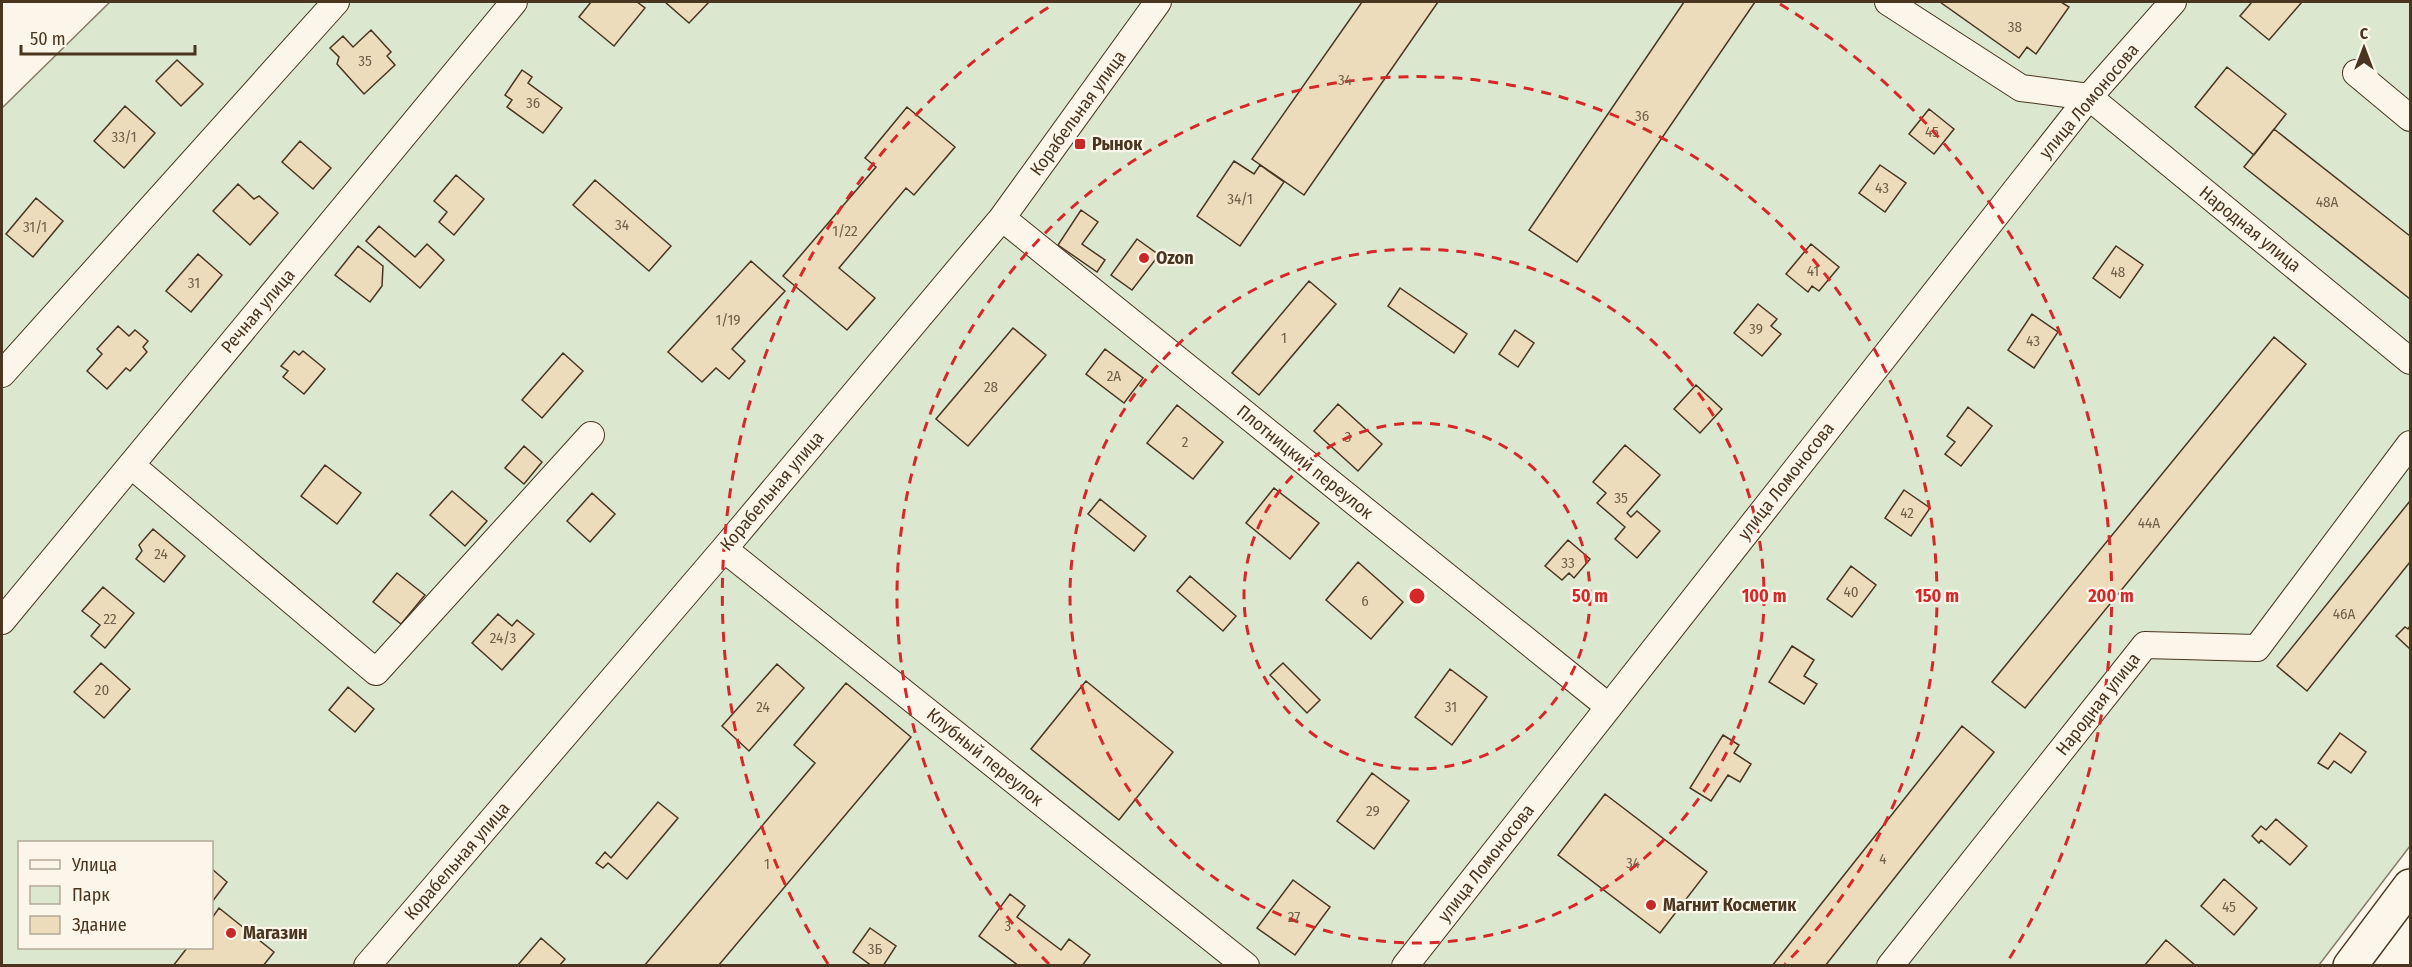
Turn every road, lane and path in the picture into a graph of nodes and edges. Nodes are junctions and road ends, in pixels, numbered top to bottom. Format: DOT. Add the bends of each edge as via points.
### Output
graph roads {
  1 [pos="336,2"];
  2 [pos="514,2"];
  3 [pos="1158,2"];
  4 [pos="1888,2"];
  5 [pos="2174,2"];
  6 [pos="2356,72"];
  7 [pos="2089,97"];
  8 [pos="2410,118"];
  9 [pos="1002,218"];
  10 [pos="2410,361"];
  11 [pos="2,374"];
  12 [pos="591,435"];
  13 [pos="2410,444"];
  14 [pos="130,465"];
  15 [pos="724,549"];
  16 [pos="2,621"];
  17 [pos="1609,707"];
  18 [pos="2410,886"];
  19 [pos="367,966"];
  20 [pos="1246,966"];
  21 [pos="1405,966"];
  22 [pos="1890,966"];
  23 [pos="2350,966"];
  1 -- 11 [label="street"];
  2 -- 14 [label="street, Речная улица"];
  3 -- 9 [label="street, Корабельная улица"];
  4 -- 7 [label="street" via="2021,88"];
  5 -- 7 [label="street, улица Ломоносова"];
  6 -- 8 [label="street"];
  7 -- 10 [label="street, Народная улица"];
  7 -- 17 [label="street, улица Ломоносова"];
  9 -- 15 [label="street, Корабельная улица"];
  9 -- 17 [label="street, Плотницкий переулок"];
  12 -- 14 [label="street" via="376,672"];
  13 -- 22 [label="street, Народная улица" via="2258,648 2145,645"];
  14 -- 16 [label="street, Речная улица"];
  15 -- 19 [label="street, Корабельная улица"];
  15 -- 20 [label="street, Клубный переулок"];
  17 -- 21 [label="street, улица Ломоносова"];
  18 -- 23 [label="main road"];
}
